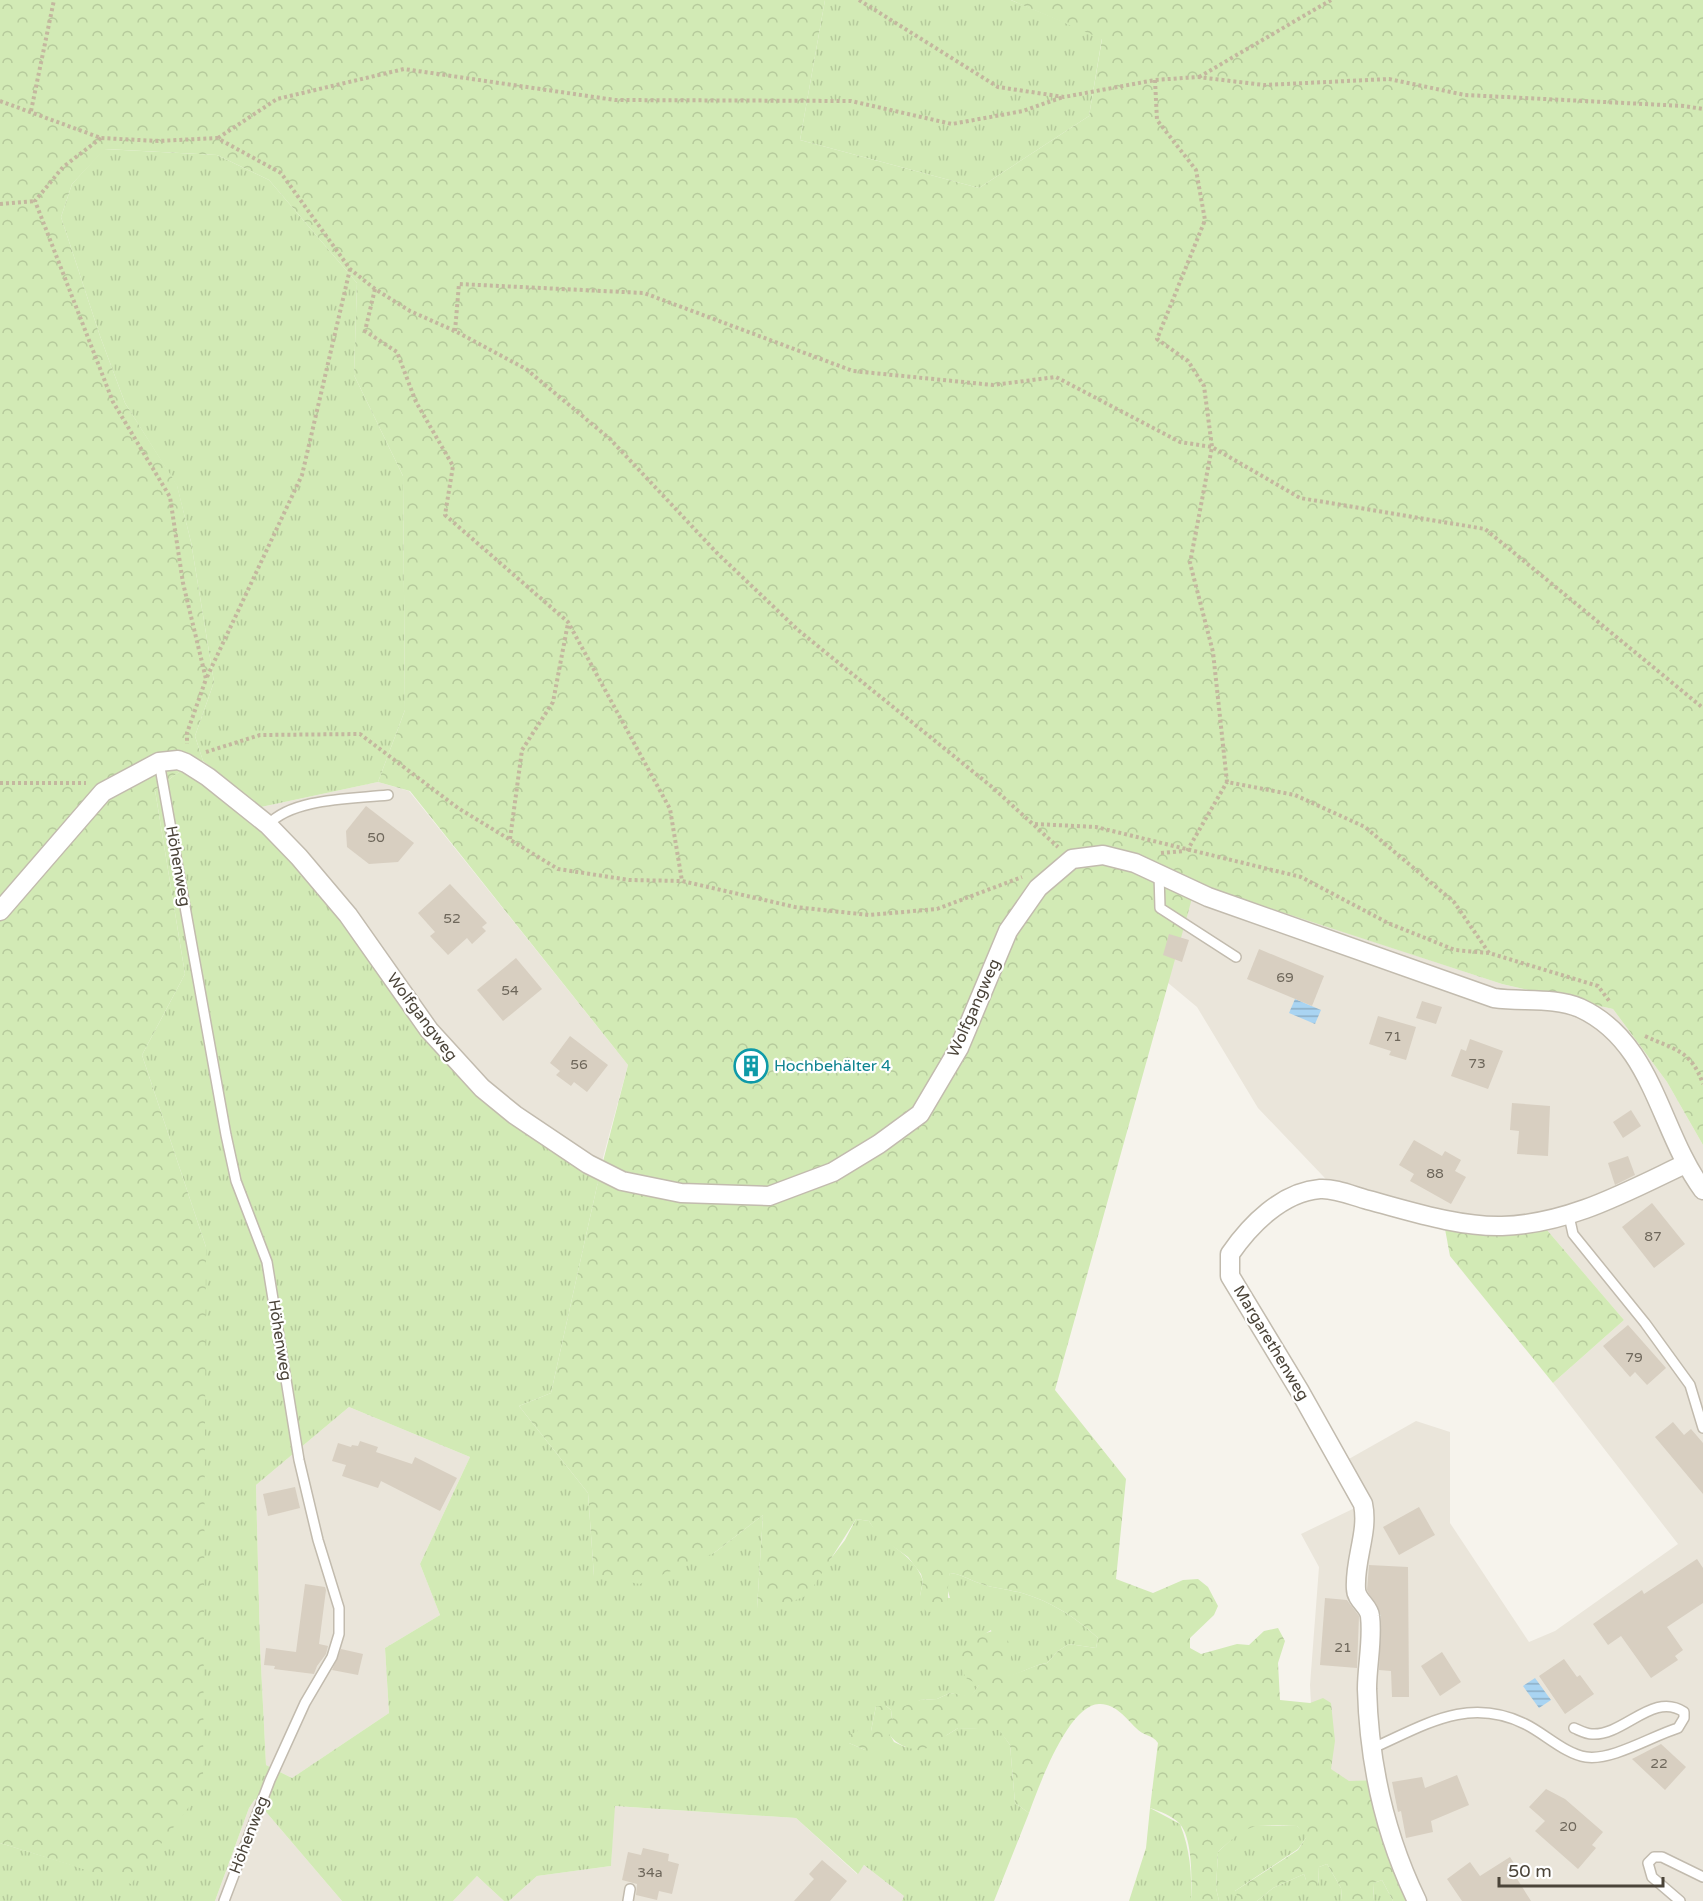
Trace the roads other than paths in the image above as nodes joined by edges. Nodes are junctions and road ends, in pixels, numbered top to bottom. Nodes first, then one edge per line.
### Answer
1 (159, 762) junction
2 (388, 795) dead end
3 (268, 825) junction
4 (1159, 874) junction
5 (0, 911) edge
6 (1236, 957) dead end
7 (1685, 1164) junction
8 (1703, 1190) edge
9 (1569, 1216) junction
10 (1703, 1428) edge
11 (1574, 1728) dead end
12 (1373, 1748) junction
13 (1703, 1877) edge
14 (630, 1889) dead end
15 (224, 1901) edge
16 (628, 1901) edge
17 (1417, 1901) edge
18 (1680, 1901) edge

1 - 3 street, Wolfgangweg
1 - 5 street
1 - 15 lane, Höhenweg
2 - 3 lane
3 - 4 street, Wolfgangweg
4 - 6 lane
4 - 7 street
7 - 8 street
7 - 9 street, Margarethenweg
9 - 10 lane
9 - 12 street, Margarethenweg
11 - 12 lane
12 - 17 street, Margarethenweg
13 - 18 lane
14 - 16 lane

